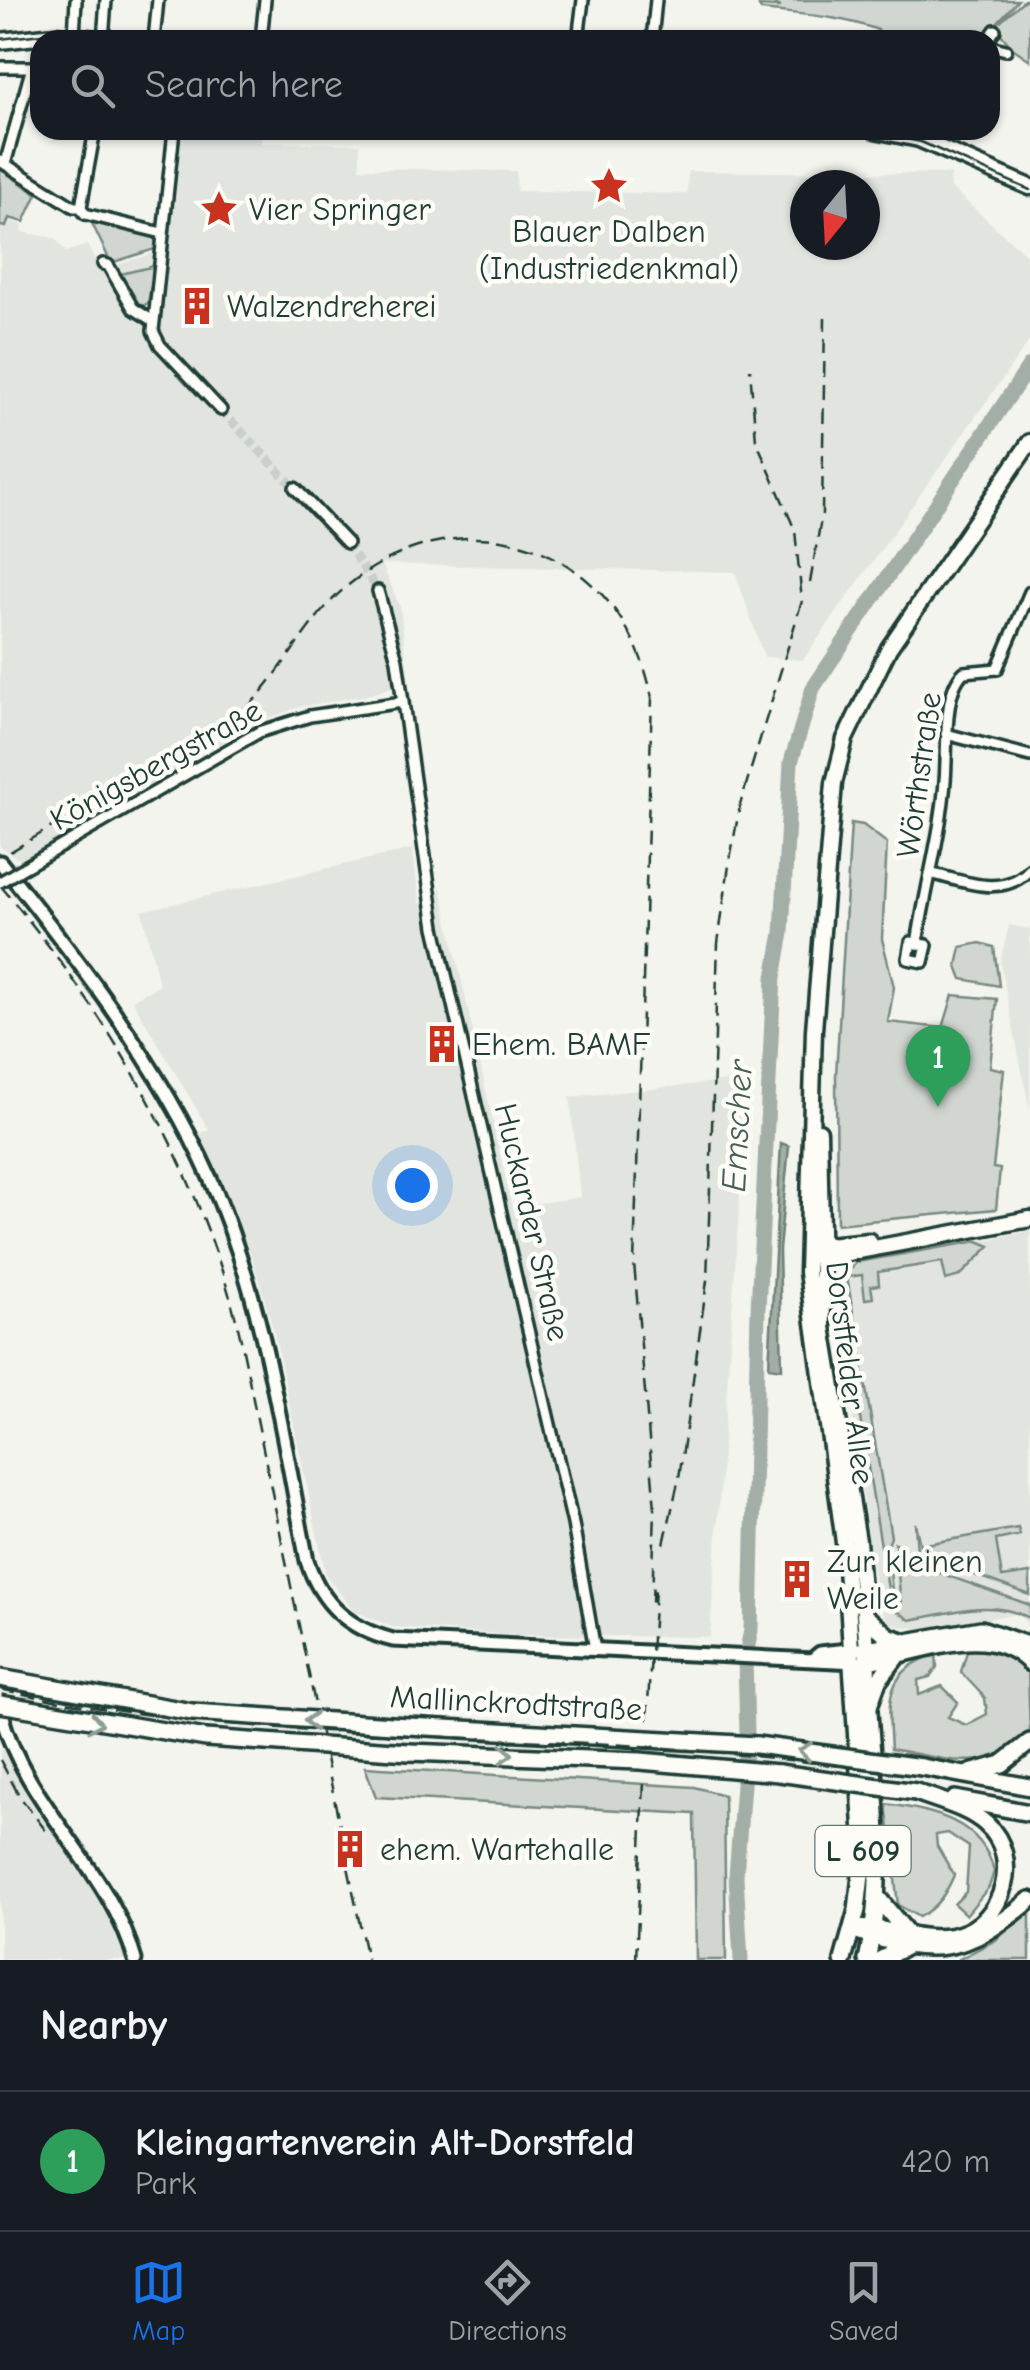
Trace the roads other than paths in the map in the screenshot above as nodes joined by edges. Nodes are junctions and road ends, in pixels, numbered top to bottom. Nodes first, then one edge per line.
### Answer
1 (76, 0) edge
2 (106, 0) edge
3 (158, 0) edge
4 (265, 0) edge
5 (583, 0) edge
6 (656, 0) edge
7 (74, 30) edge
8 (105, 30) edge
9 (155, 30) edge
10 (261, 30) edge
11 (579, 30) edge
12 (653, 30) edge
13 (30, 39) edge
14 (0, 41) edge
15 (1000, 48) edge
16 (1006, 50) dead end
17 (0, 67) edge
18 (30, 67) edge
19 (30, 74) edge
20 (93, 140) edge
21 (173, 140) edge
22 (939, 140) edge
23 (3, 163) edge
24 (1030, 184) edge
25 (82, 207) junction
26 (162, 233) junction
27 (103, 264) dead end
28 (152, 321) junction
29 (221, 410) tunnel mouth
30 (1027, 447) edge
31 (295, 488) tunnel mouth
32 (347, 543) tunnel mouth
33 (378, 591) tunnel mouth
34 (1030, 592) edge
35 (1018, 621) junction
36 (1030, 624) edge
37 (402, 702) junction
38 (946, 734) junction
39 (1030, 756) edge
40 (0, 862) edge
41 (1029, 872) edge
42 (930, 873) junction
43 (0, 882) edge
44 (917, 944) dead end
45 (1030, 1219) edge
46 (816, 1251) junction
47 (865, 1616) junction
48 (1030, 1646) edge
49 (902, 1649) junction
50 (595, 1650) junction
51 (859, 1656) junction
52 (1030, 1663) edge
53 (0, 1678) edge
54 (869, 1706) junction
55 (0, 1713) edge
56 (1030, 1742) edge
57 (966, 1774) junction
58 (1030, 1787) edge
59 (916, 1792) junction
60 (1030, 1813) edge
61 (878, 1898) junction
62 (1030, 1900) edge
63 (852, 1928) junction
64 (872, 1932) junction
65 (909, 1940) junction
66 (135, 1960) edge
67 (843, 1960) edge
68 (867, 1960) edge
69 (880, 1960) edge

1 - 7 street
2 - 8 street
3 - 9 street
4 - 10 street
5 - 11 street
6 - 12 street
13 - 14 main road
15 - 16 street
17 - 18 street
19 - 23 street
20 - 25 street
21 - 26 street
22 - 24 main road
23 - 25 street
25 - 26 street
26 - 28 street
27 - 28 street
28 - 29 street
30 - 46 main road, Dorstfelder Allee / L 609
31 - 32 street
33 - 37 street, Huckarder Straße
34 - 35 street, Wörthstraße
35 - 36 street
35 - 38 street, Wörthstraße
37 - 43 street, Königsbergstraße, bridge
37 - 50 street, Huckarder Straße
38 - 39 street
38 - 42 street, Wörthstraße
40 - 50 street
41 - 42 street
42 - 44 street, Wörthstraße
45 - 46 main road
46 - 47 main road, Dorstfelder Allee / L 609
46 - 51 main road, Dorstfelder Allee / L 609
47 - 49 main road
47 - 51 main road, Dorstfelder Allee / L 609
48 - 49 main road
49 - 51 main road
49 - 52 main road
49 - 54 main road
50 - 51 street
51 - 54 main road, L 609
51 - 63 main road, L 609
57 -> 53 main road, Mallinckrodtstraße, bridge
54 - 61 main road, L 609
55 -> 59 main road, Mallinckrodtstraße, bridge
55 - 66 street
56 - 57 main road
57 - 58 main road, Mallinckrodtstraße
59 - 60 main road, Mallinckrodtstraße
59 - 65 main road
61 - 64 main road, L 609
61 - 65 main road
62 - 65 main road
63 - 64 main road
63 - 67 main road, L 609
64 - 65 main road
64 - 68 main road, L 609
65 - 69 main road

